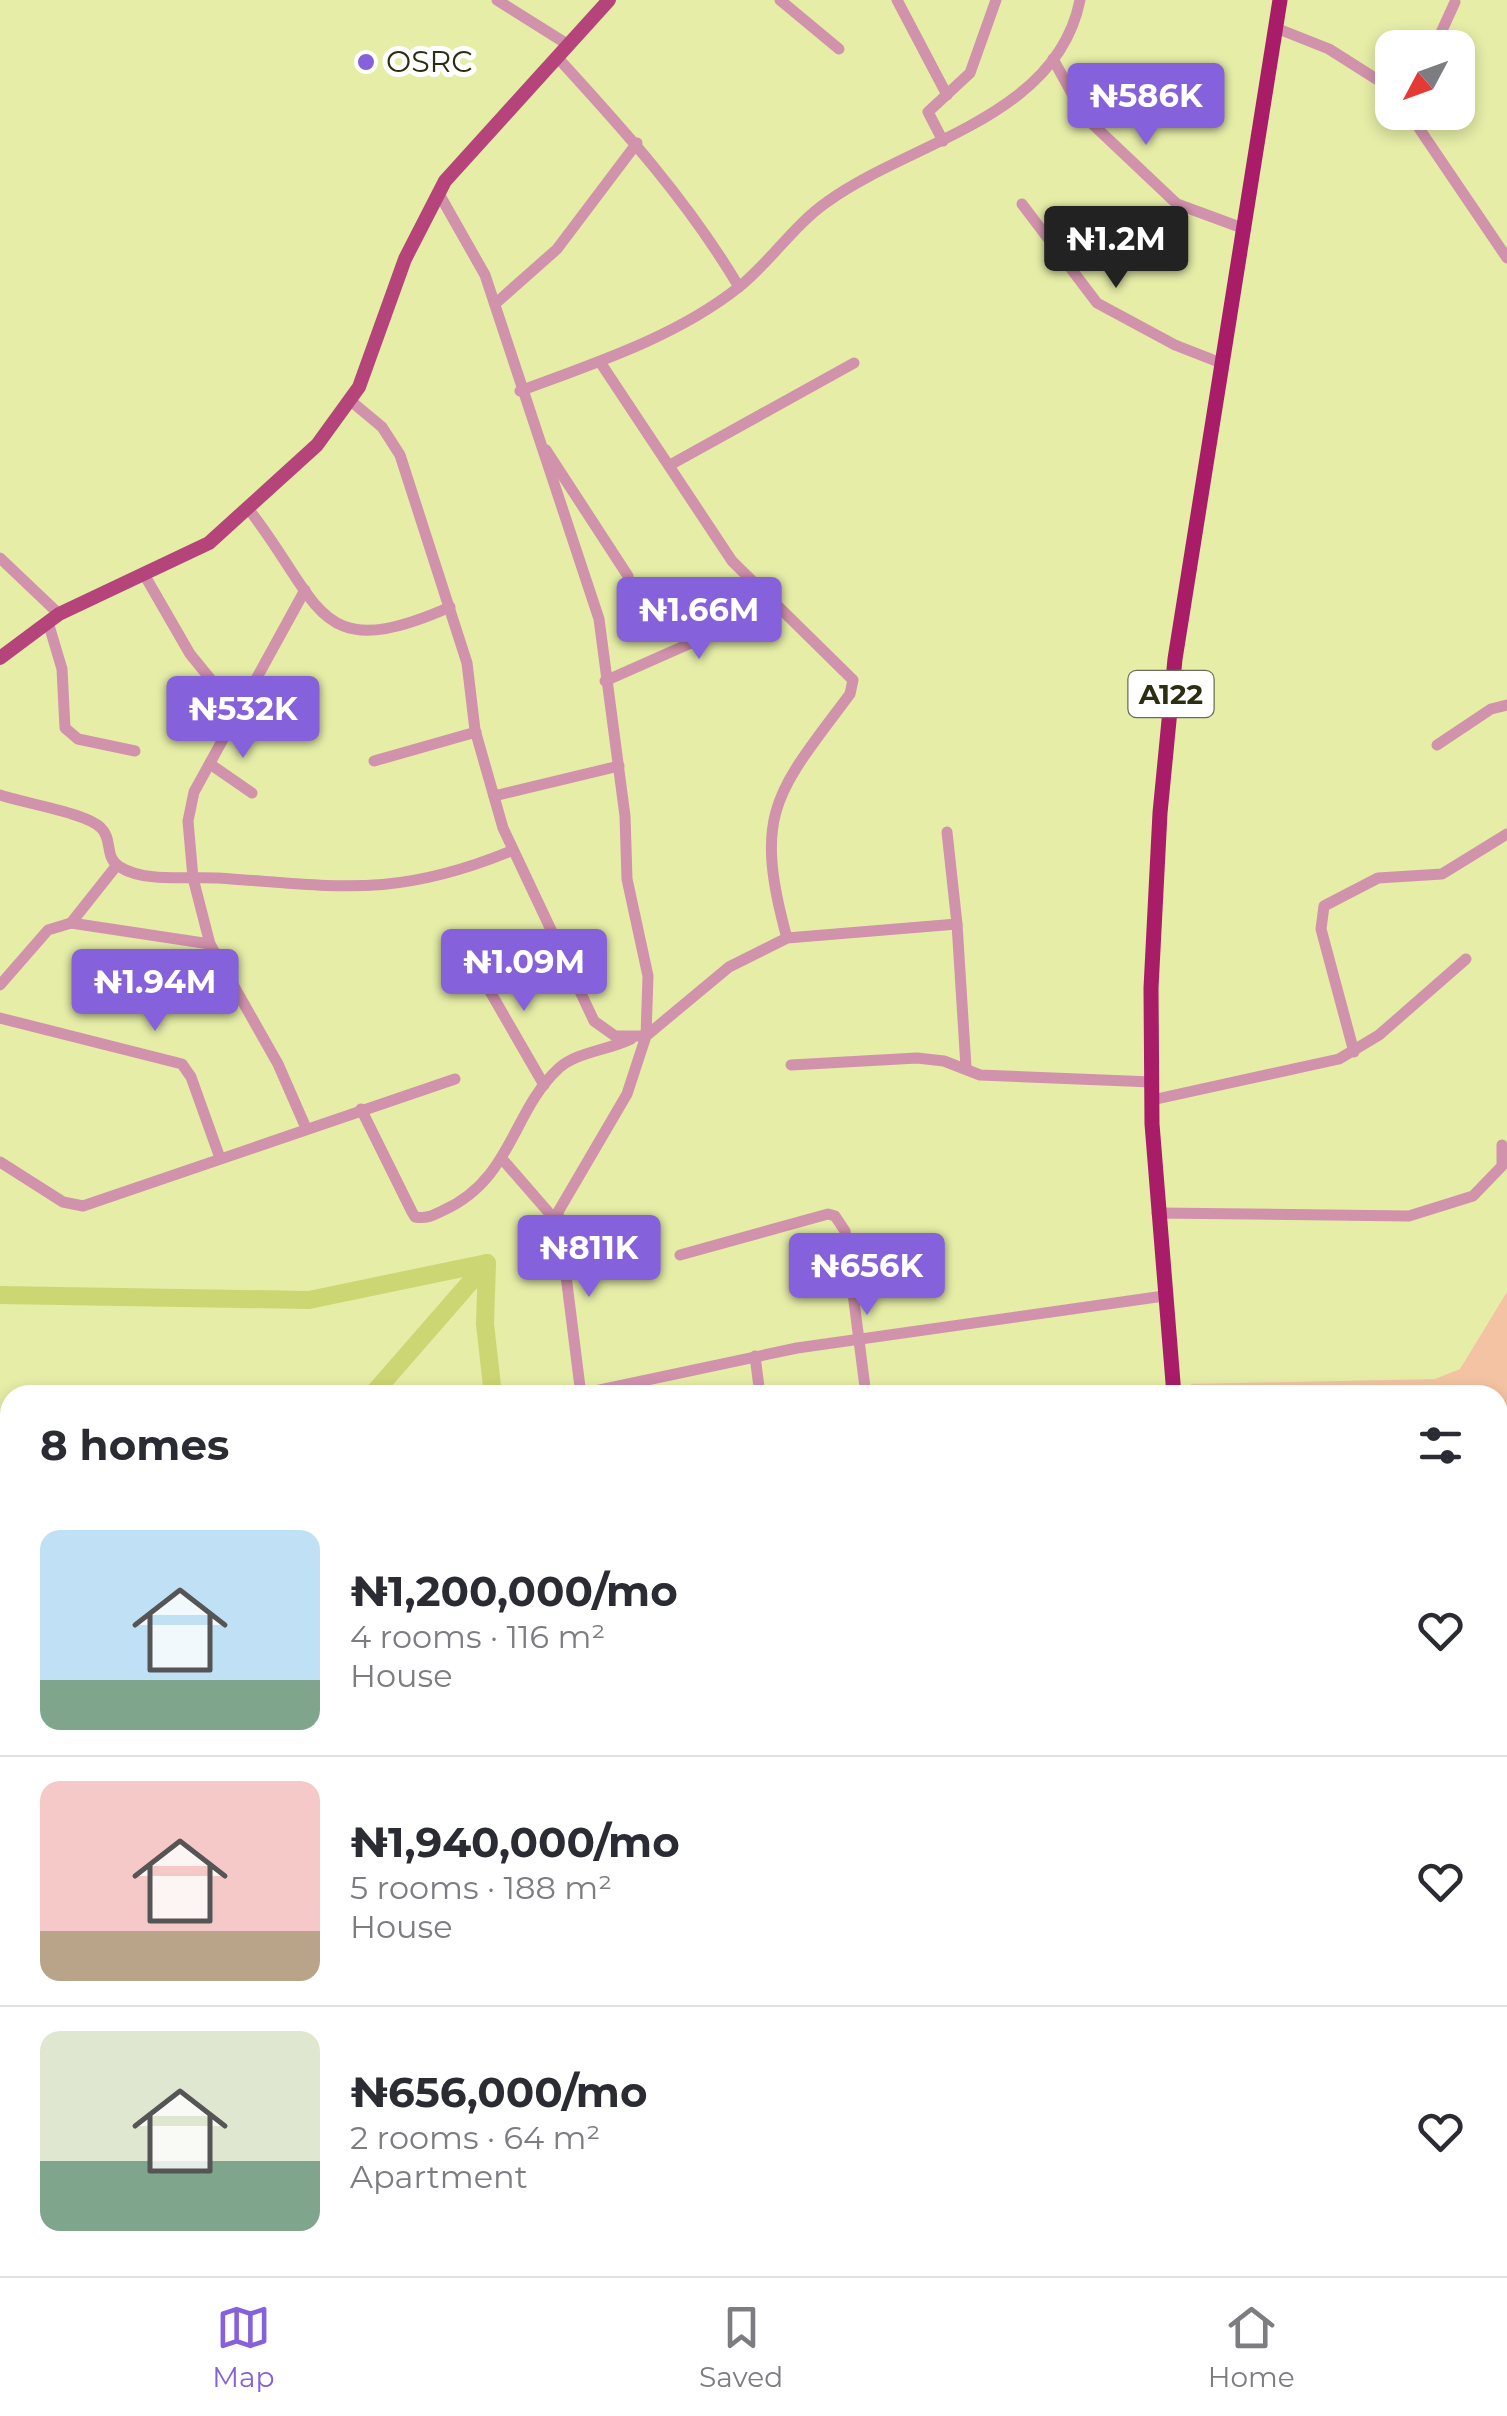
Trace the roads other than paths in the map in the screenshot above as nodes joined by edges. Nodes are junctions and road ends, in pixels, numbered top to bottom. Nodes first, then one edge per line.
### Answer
1 (497, 0) edge
2 (609, 0) edge
3 (780, 0) edge
4 (897, 0) edge
5 (996, 0) edge
6 (1080, 0) edge
7 (1280, 0) edge
8 (1454, 1) edge
9 (1276, 28) junction
10 (1442, 30) edge
11 (567, 44) junction
12 (839, 50) dead end
13 (557, 57) junction
14 (1054, 59) junction
15 (1375, 78) edge
16 (947, 95) junction
17 (1420, 130) edge
18 (944, 140) junction
19 (636, 143) junction
20 (438, 192) junction
21 (1022, 204) dead end
22 (1245, 228) junction
23 (1507, 258) edge
24 (739, 287) junction
25 (495, 304) junction
26 (600, 362) junction
27 (854, 363) dead end
28 (1222, 363) junction
29 (520, 391) junction
30 (352, 402) junction
31 (536, 436) junction
32 (670, 466) junction
33 (250, 511) junction
34 (0, 558) edge
35 (145, 576) junction
36 (628, 576) dead end
37 (753, 584) junction
38 (305, 590) junction
39 (450, 607) junction
40 (54, 618) junction
41 (0, 658) edge
42 (606, 681) junction
43 (1507, 705) edge
44 (239, 714) junction
45 (476, 732) junction
46 (1437, 745) dead end
47 (135, 750) dead end
48 (374, 761) dead end
49 (210, 764) junction
50 (619, 766) junction
51 (252, 793) dead end
52 (0, 795) edge
53 (494, 796) junction
54 (947, 832) dead end
55 (1507, 834) edge
56 (511, 852) junction
57 (117, 866) junction
58 (194, 878) junction
59 (72, 923) junction
60 (957, 924) junction
61 (787, 938) junction
62 (210, 944) junction
63 (1466, 958) dead end
64 (473, 962) dead end
65 (0, 985) edge
66 (0, 1018) edge
67 (640, 1036) junction
68 (1354, 1052) junction
69 (791, 1065) dead end
70 (966, 1068) junction
71 (455, 1079) dead end
72 (1152, 1082) junction
73 (544, 1085) junction
74 (1152, 1100) junction
75 (361, 1109) junction
76 (306, 1128) junction
77 (1502, 1145) dead end
78 (220, 1158) junction
79 (503, 1160) junction
80 (0, 1162) edge
81 (1157, 1213) junction
82 (557, 1222) junction
83 (680, 1255) dead end
84 (1164, 1296) junction
85 (856, 1340) junction
86 (755, 1356) junction
87 (580, 1385) edge
88 (626, 1385) edge
89 (759, 1385) edge
90 (864, 1385) edge
91 (1173, 1385) edge

1 - 11 street
2 - 11 main road
3 - 12 street
4 - 16 street
5 - 16 street
6 - 14 street
7 - 9 highway, A122
8 - 10 street
9 - 15 street
9 - 22 highway, A122
11 - 13 main road
13 - 19 street
13 - 20 main road
14 - 18 street
14 - 22 street
16 - 18 street
17 - 23 street
18 - 24 street
19 - 24 street
19 - 25 street
20 - 25 street
20 - 30 main road
21 - 28 street
22 - 28 highway, A122
24 - 26 street
25 - 29 street
26 - 29 street
26 - 32 street
27 - 32 street
28 - 72 highway, A122
29 - 31 street
30 - 33 main road
30 - 39 street
31 - 36 street
31 - 42 street
32 - 37 street
33 - 35 main road
33 - 38 street
34 - 40 street
35 - 40 main road
35 - 44 street
37 - 42 street
37 - 61 street
38 - 39 street
38 - 44 street
39 - 45 street
40 - 41 main road
40 - 47 street
42 - 50 street
43 - 46 street
44 - 49 street
45 - 48 street
45 - 53 street
49 - 51 street
49 - 58 street
50 - 53 street
50 - 67 street
52 - 57 street
53 - 56 street
54 - 60 street
55 - 68 street
56 - 58 street
56 - 67 street
57 - 58 street
57 - 59 street
58 - 62 street
59 - 62 street
59 - 65 street
60 - 61 street
60 - 70 street
61 - 67 street
62 - 76 street
63 - 68 street
64 - 73 street
66 - 78 street
67 - 73 street
67 - 82 street
68 - 74 street
69 - 70 street
70 - 72 street
71 - 75 street
72 - 74 highway, A122
73 - 79 street
74 - 81 highway, A122
75 - 76 street
75 - 79 street
76 - 78 street
77 - 81 street
78 - 80 street
79 - 82 street
81 - 84 highway, A122
82 - 87 street
83 - 85 street
84 - 85 street
84 - 91 highway, A122
85 - 86 street
85 - 90 street
86 - 88 street
86 - 89 street

